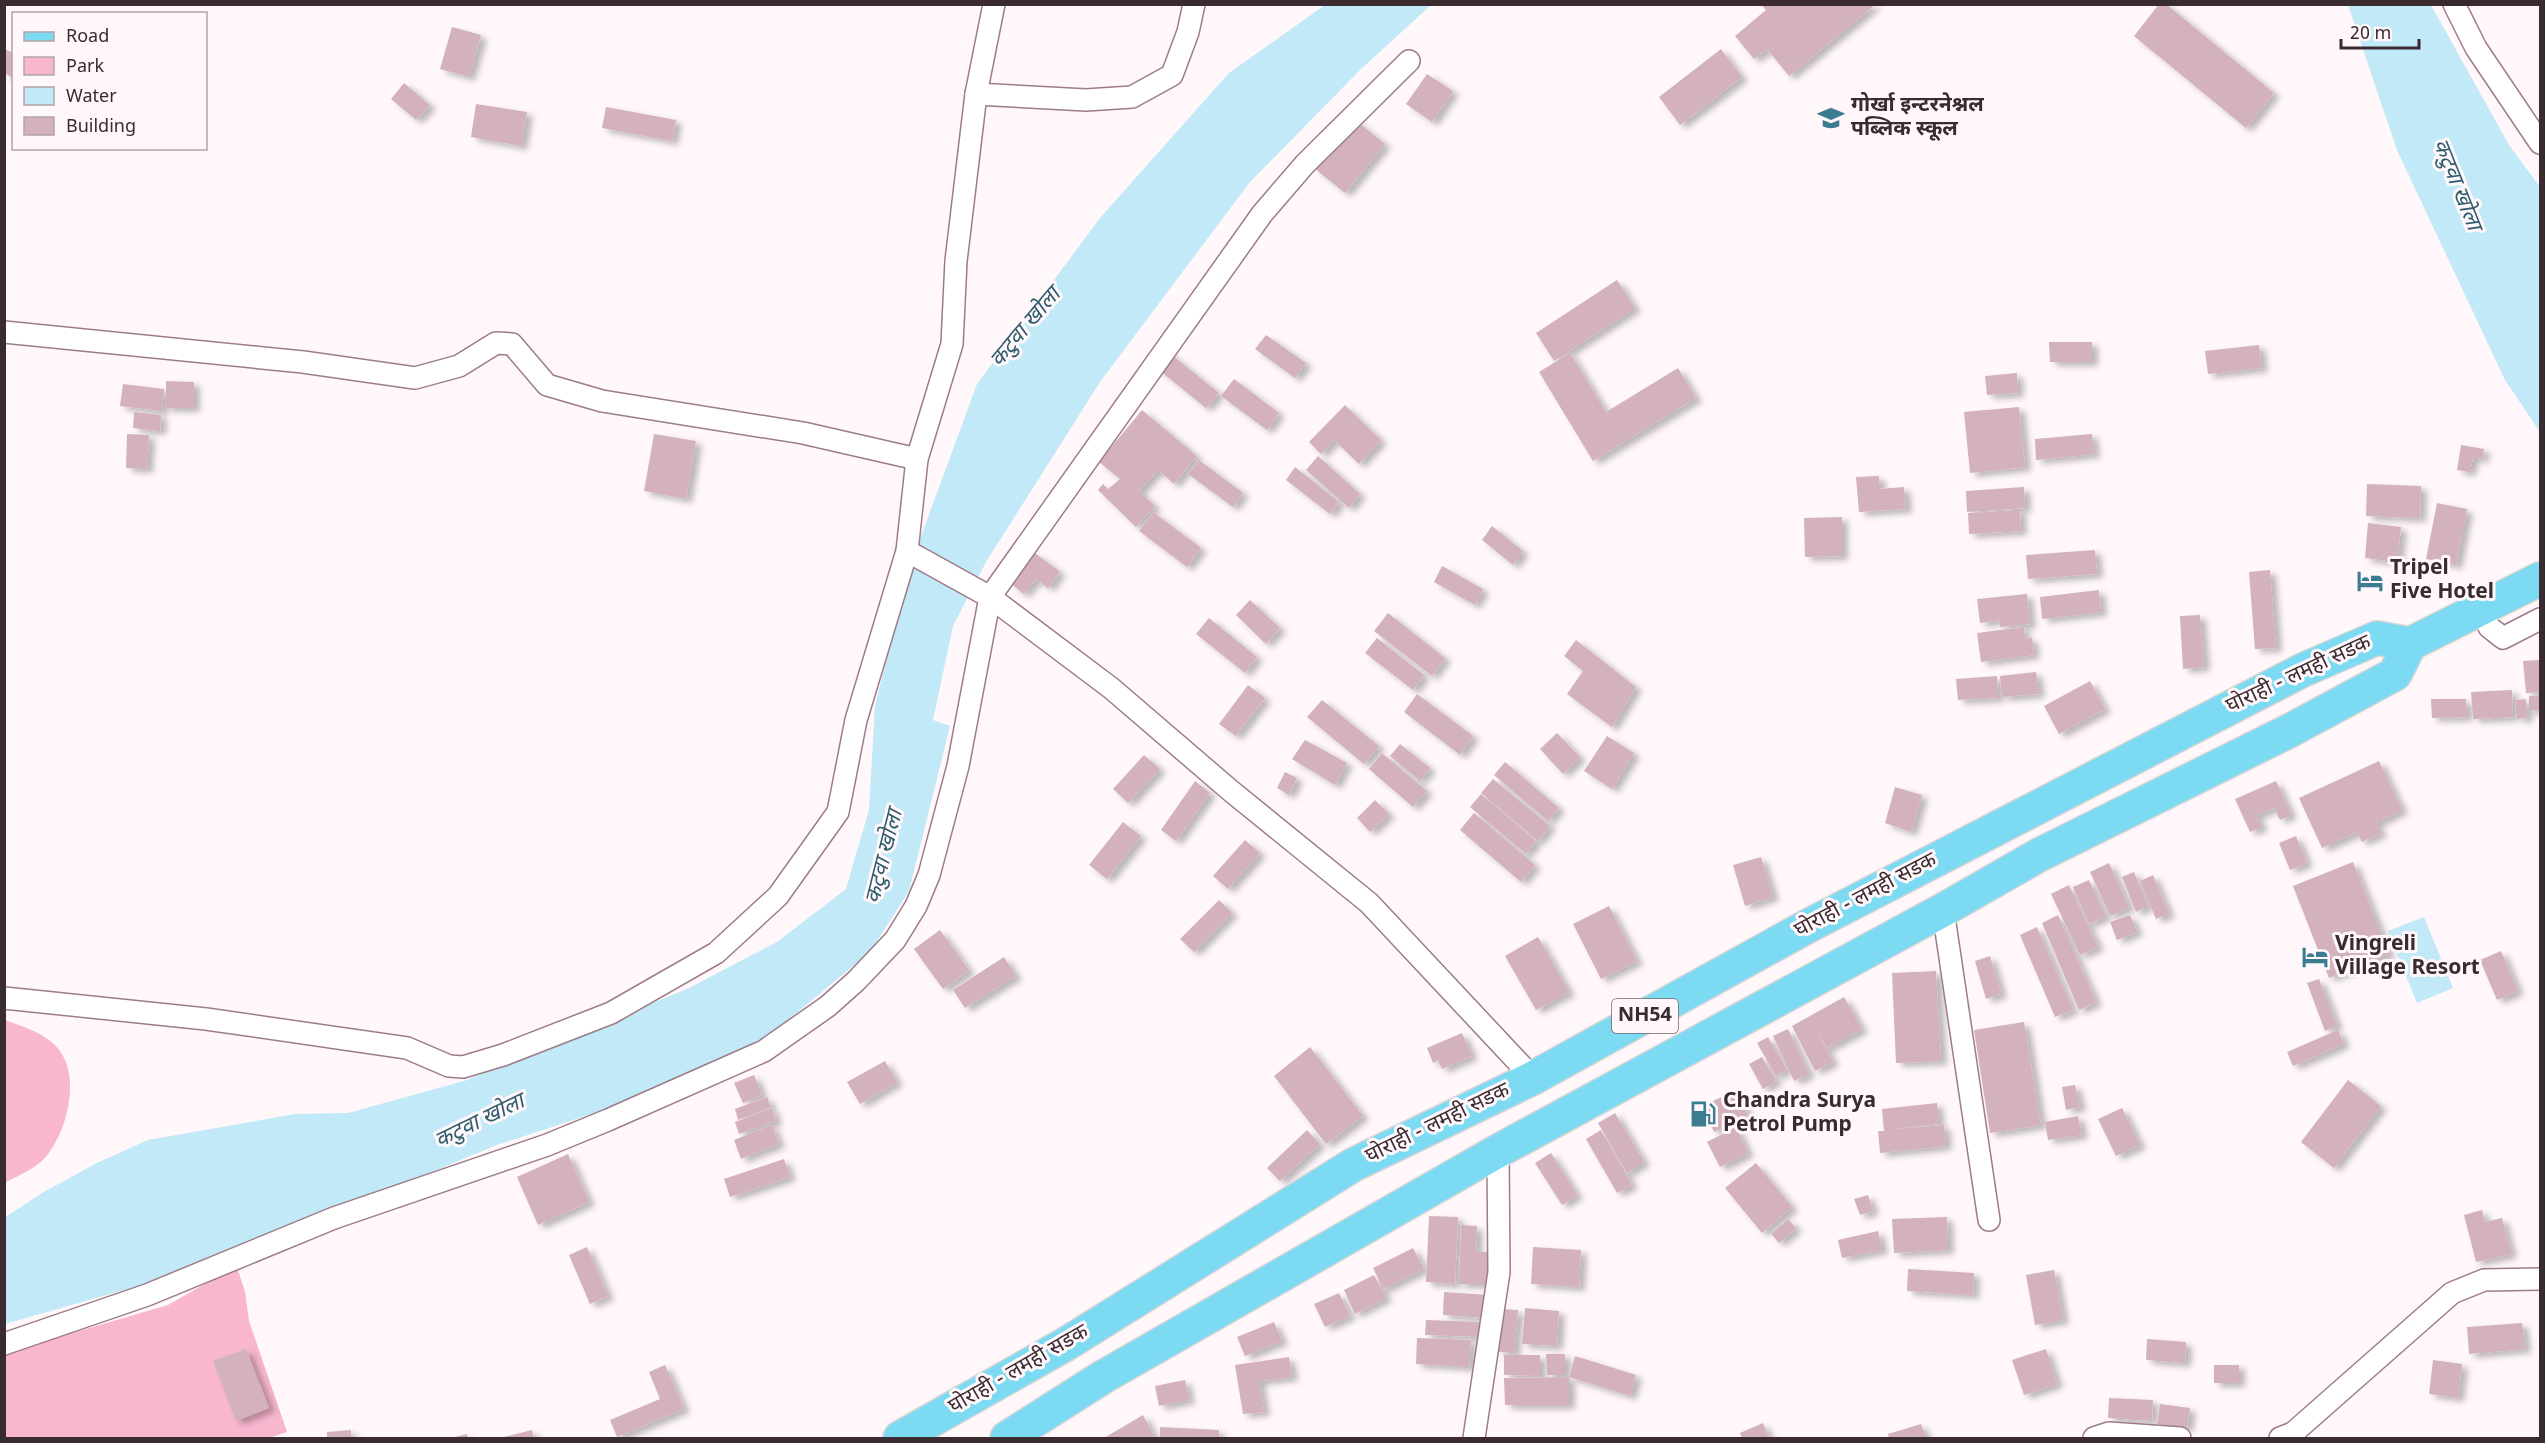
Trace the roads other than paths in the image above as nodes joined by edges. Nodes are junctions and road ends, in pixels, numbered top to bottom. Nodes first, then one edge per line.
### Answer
1 (994, 4) edge
2 (1194, 4) edge
3 (2454, 4) edge
4 (1409, 61) dead end
5 (976, 94) junction
6 (2541, 143) edge
7 (4, 332) edge
8 (917, 459) junction
9 (907, 551) junction
10 (2541, 579) edge
11 (990, 597) junction
12 (2481, 609) junction
13 (2541, 619) edge
14 (2410, 644) junction
15 (1943, 910) junction
16 (4, 998) edge
17 (1533, 1078) junction
18 (1498, 1151) junction
19 (1989, 1220) dead end
20 (2541, 1279) edge
21 (4, 1344) edge
22 (900, 1438) edge
23 (1006, 1438) edge
24 (1474, 1438) edge
25 (2094, 1438) edge
26 (2180, 1438) edge
27 (2280, 1438) edge

1 - 5 street
2 - 5 street
3 - 6 street
4 - 11 street
5 - 8 street
7 - 8 street
8 - 9 street
9 - 11 street
9 - 16 street
10 - 12 main road
11 - 17 street
11 - 21 street
12 - 13 street
12 - 14 main road
14 - 15 main road, घोराही - लमही सडक / NH54
14 - 17 main road, घोराही - लमही सडक / NH54
15 - 18 main road, घोराही - लमही सडक / NH54
15 - 19 street
17 - 22 main road, घोराही - लमही सडक / NH54
18 - 23 main road, घोराही - लमही सडक / NH54
18 - 24 street
20 - 27 street
25 - 26 street

